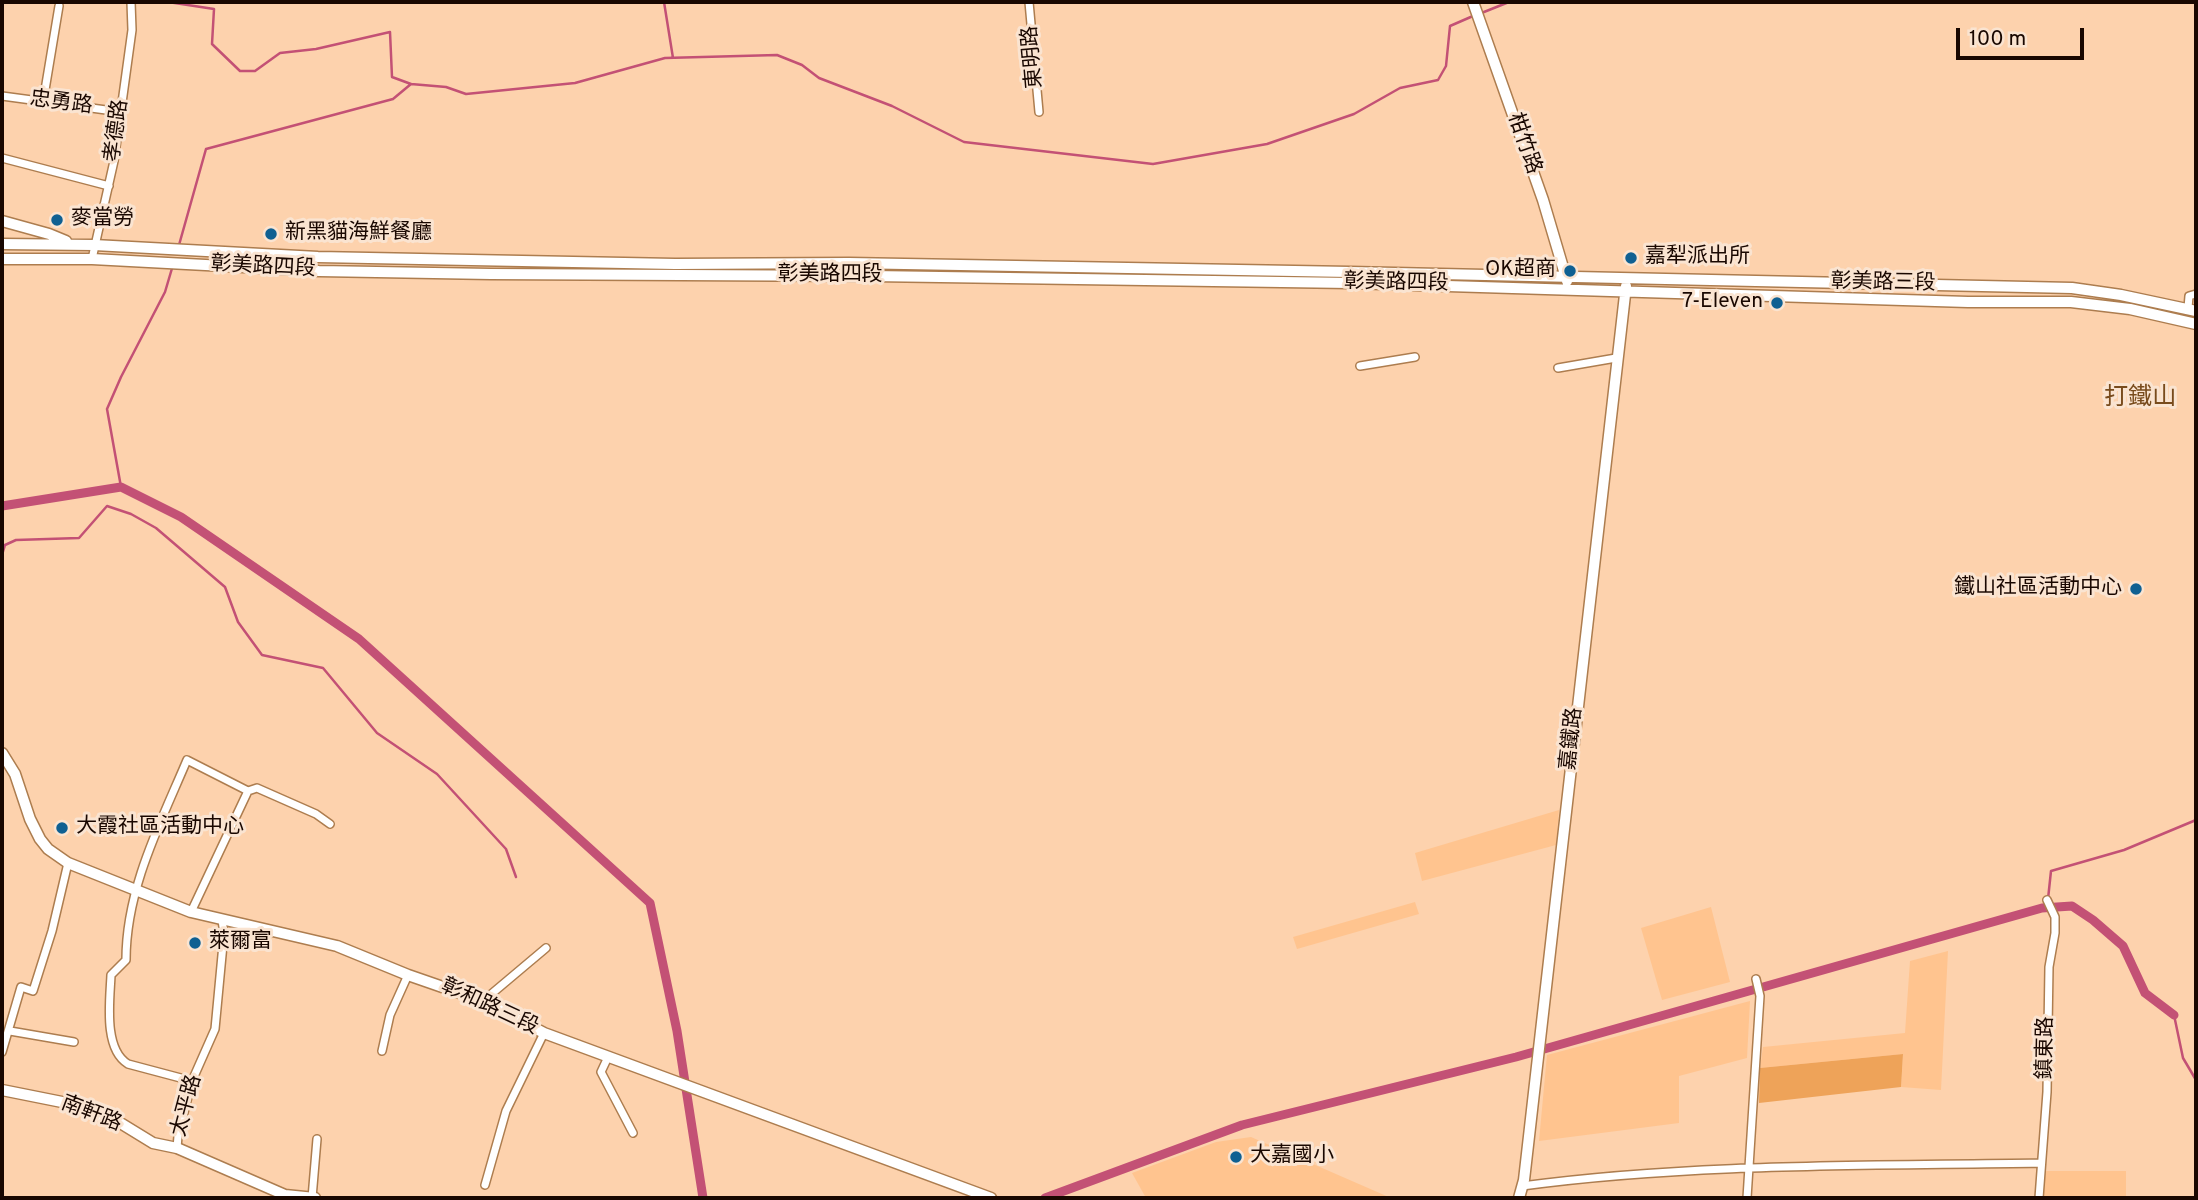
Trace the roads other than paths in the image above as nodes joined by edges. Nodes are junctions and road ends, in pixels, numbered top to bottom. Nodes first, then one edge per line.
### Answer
1 (131, 2) edge
2 (1029, 2) edge
3 (1473, 2) edge
4 (59, 6) dead end
5 (2, 96) edge
6 (43, 102) junction
7 (121, 112) junction
8 (1039, 112) dead end
9 (2, 158) edge
10 (109, 186) junction
11 (2, 221) edge
12 (2, 244) edge
13 (73, 244) junction
14 (94, 245) junction
15 (318, 257) junction
16 (2, 259) edge
17 (92, 259) junction
18 (489, 259) junction
19 (318, 271) junction
20 (491, 274) junction
21 (1567, 276) junction
22 (1627, 278) junction
23 (1568, 288) junction
24 (1625, 290) junction
25 (2196, 293) edge
26 (2192, 309) edge
27 (2196, 324) edge
28 (1415, 357) dead end
29 (1616, 358) junction
30 (1360, 366) dead end
31 (1558, 368) dead end
32 (2, 753) edge
33 (248, 791) junction
34 (330, 824) dead end
35 (68, 863) junction
36 (137, 891) junction
37 (2047, 900) dead end
38 (191, 912) junction
39 (222, 920) junction
40 (546, 948) dead end
41 (408, 975) junction
42 (1756, 982) dead end
43 (483, 1001) junction
44 (10, 1031) junction
45 (544, 1033) junction
46 (74, 1042) dead end
47 (382, 1051) dead end
48 (2, 1052) edge
49 (608, 1057) junction
50 (192, 1081) junction
51 (2, 1090) edge
52 (633, 1133) dead end
53 (317, 1139) dead end
54 (177, 1148) junction
55 (2040, 1163) junction
56 (1749, 1169) junction
57 (485, 1185) dead end
58 (1522, 1186) junction
59 (313, 1198) edge
60 (991, 1198) edge
61 (1519, 1198) edge
62 (1747, 1198) edge
63 (2039, 1198) edge

1 - 7 street, 孝德路
2 - 8 street, 東明路
3 - 21 main road, 柑竹路
4 - 6 street
5 - 6 street, 忠勇路
6 - 7 street, 忠勇路
7 - 10 street, 孝德路
9 - 10 street
10 - 14 street, 孝德路
11 - 13 main road
12 - 13 main road, 彰美路四段
13 - 14 main road, 彰美路四段
14 - 15 main road, 彰美路四段
14 - 17 street, 孝德路
15 - 18 main road, 彰美路四段
15 - 19 main road
16 - 17 main road, 彰美路四段
17 - 19 main road, 彰美路四段
18 - 20 main road
18 - 21 main road, 彰美路四段
19 - 20 main road, 彰美路四段
20 - 23 main road, 彰美路四段
21 - 22 main road, 彰美路三段
21 - 23 main road, 柑竹路
22 - 24 main road, 嘉鐵路
22 - 26 main road, 彰美路三段
23 - 24 main road, 彰美路三段
24 - 27 main road, 彰美路三段
24 - 29 main road, 嘉鐵路
25 - 26 street
28 - 30 street
29 - 31 street
29 - 58 main road, 嘉鐵路
32 - 35 main road, 彰和路三段
33 - 34 street
33 - 36 street
33 - 38 street
35 - 36 main road, 彰和路三段
35 - 44 street
36 - 38 main road, 彰和路三段
36 - 50 street
37 - 55 street, 鎮東路
38 - 39 main road, 彰和路三段
39 - 41 main road, 彰和路三段
39 - 50 street, 太平路
40 - 43 street
41 - 43 main road, 彰和路三段
41 - 47 street
42 - 56 street
43 - 45 main road, 彰和路三段
44 - 46 street
44 - 48 street
45 - 49 main road, 彰和路三段
45 - 57 street
49 - 52 street
49 - 60 main road, 彰和路三段
50 - 54 street, 太平路
51 - 54 main road, 南軒路
53 - 59 street
54 - 59 main road, 太平路
55 - 56 street
55 - 63 street, 鎮東路
56 - 58 street
56 - 62 street
58 - 61 main road, 嘉鐵路

